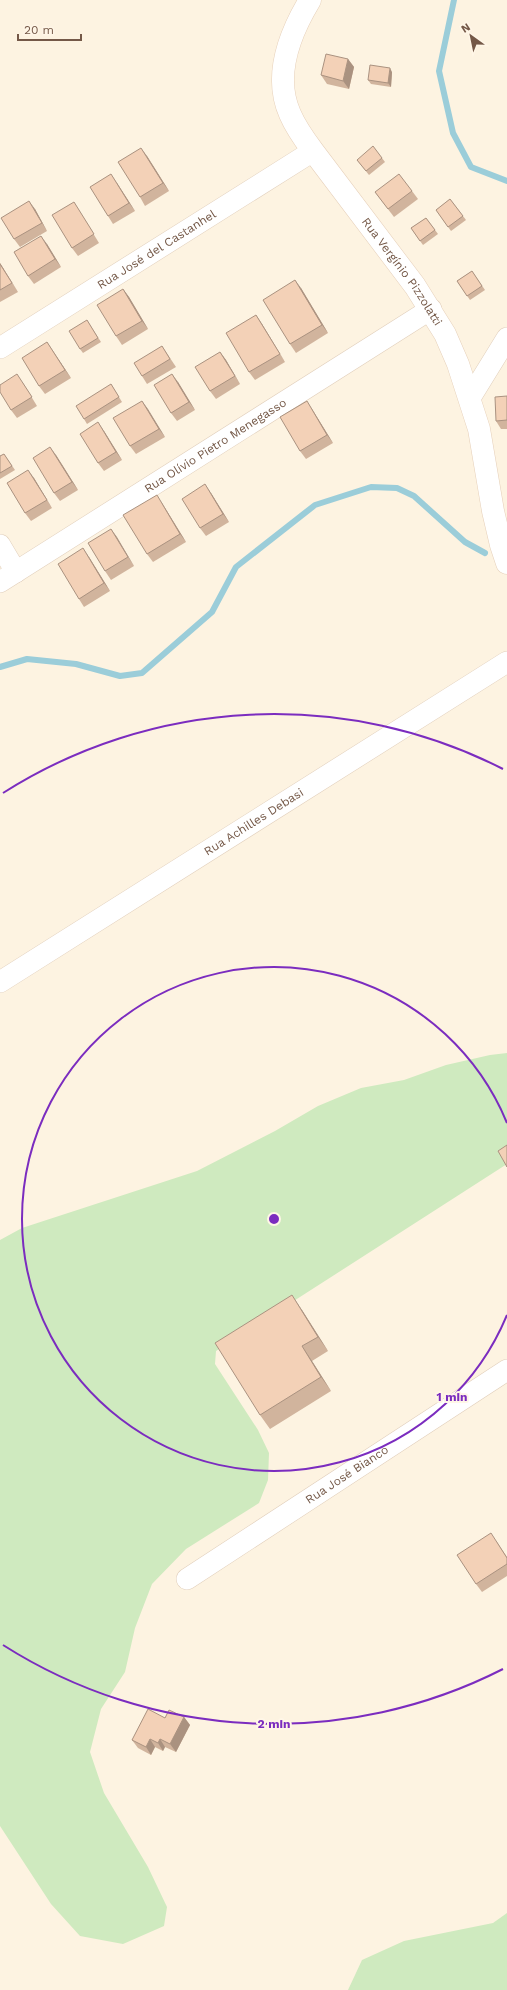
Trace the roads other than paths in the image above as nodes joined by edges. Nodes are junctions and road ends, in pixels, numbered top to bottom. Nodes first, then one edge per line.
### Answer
1 (310, 0) edge
2 (313, 151) junction
3 (431, 309) junction
4 (507, 338) edge
5 (0, 348) edge
6 (470, 398) junction
7 (0, 545) edge
8 (507, 563) edge
9 (8, 577) edge
10 (507, 662) edge
11 (0, 982) edge
12 (507, 1370) edge
13 (187, 1579) dead end

1 - 2 street, Rua Vergínio Pizzolatti
2 - 3 street, Rua Vergínio Pizzolatti
2 - 5 street, Rua José del Castanhel
3 - 6 street, Rua Vergínio Pizzolatti
3 - 9 street, Rua Olívio Pietro Menegasso
4 - 6 street
6 - 8 street, Rua Vergínio Pizzolatti
7 - 9 street
10 - 11 street, Rua Achilles Debasi
12 - 13 street, Rua José Bianco

